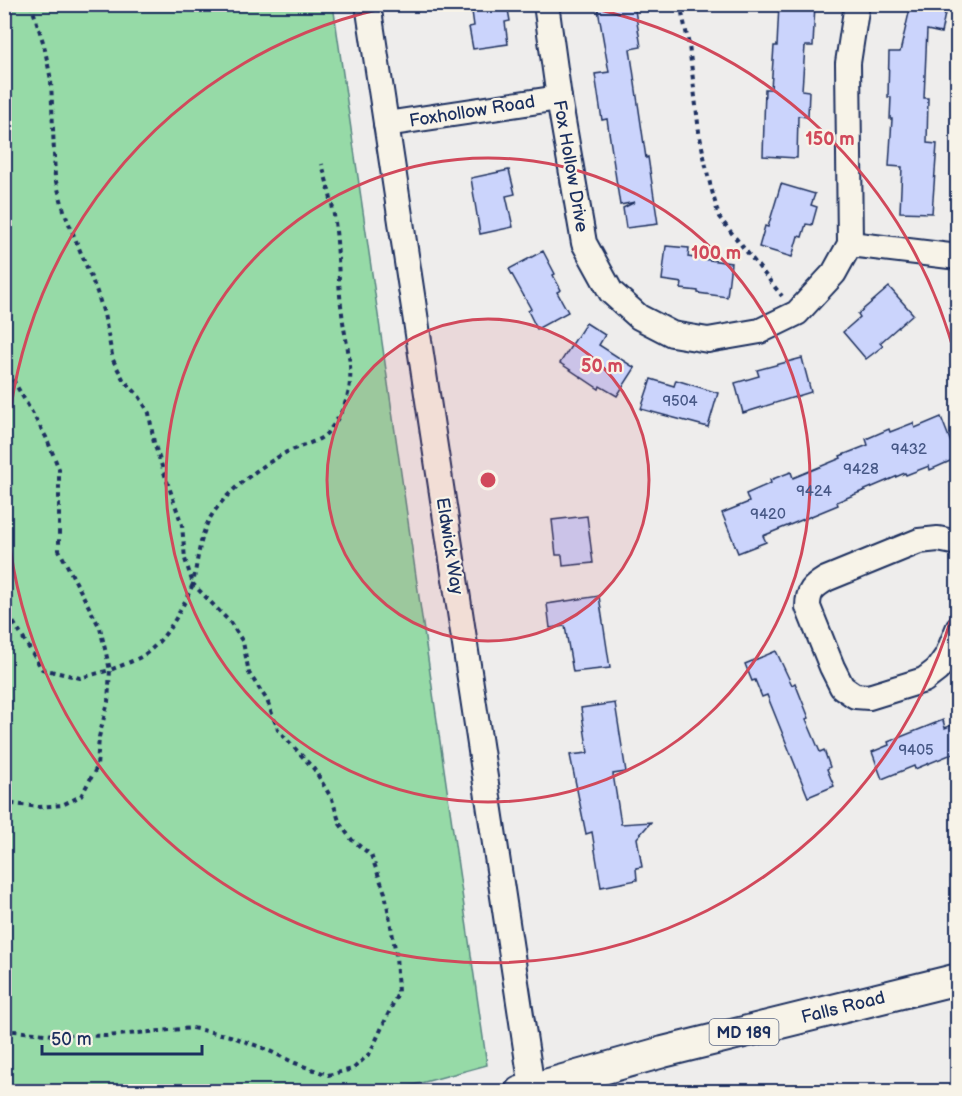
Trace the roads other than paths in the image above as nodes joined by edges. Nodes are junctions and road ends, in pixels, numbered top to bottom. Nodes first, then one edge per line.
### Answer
1 (368, 4) edge
2 (546, 4) edge
3 (857, 4) edge
4 (559, 98) junction
5 (386, 124) junction
6 (850, 244) junction
7 (957, 257) edge
8 (957, 543) edge
9 (957, 629) edge
10 (957, 979) edge
11 (526, 1090) edge

1 - 5 street, Eldwick Way
2 - 4 street, Fox Hollow Drive
3 - 6 street, Fox Hollow Drive
4 - 5 street, Foxhollow Road
4 - 6 street, Fox Hollow Drive
5 - 11 street, Eldwick Way
6 - 7 street
8 - 9 street
10 - 11 main road, Falls Road / MD 189

